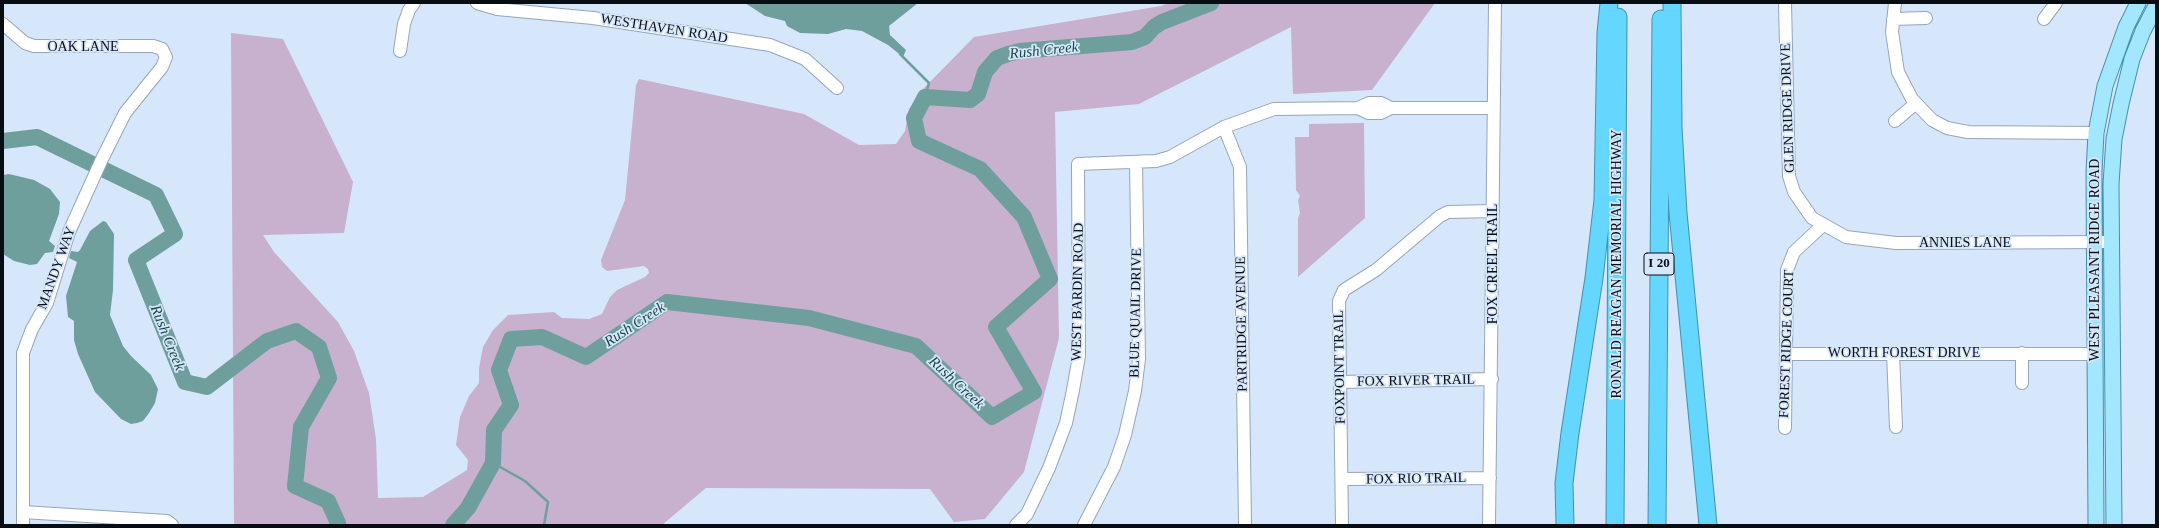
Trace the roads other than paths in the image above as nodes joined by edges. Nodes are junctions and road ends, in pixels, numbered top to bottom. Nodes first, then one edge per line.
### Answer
1 (414, 3) edge
2 (477, 3) edge
3 (1495, 3) edge
4 (1609, 3) edge
5 (1618, 3) edge
6 (1662, 3) edge
7 (1672, 3) edge
8 (1784, 3) edge
9 (1895, 3) edge
10 (2056, 3) edge
11 (2138, 3) edge
12 (2156, 6) edge
13 (1926, 18) dead end
14 (1893, 19) junction
15 (2044, 19) dead end
16 (3, 24) edge
17 (400, 51) dead end
18 (166, 57) joint
19 (837, 88) dead end
20 (1916, 104) junction
21 (1494, 108) junction
22 (1895, 121) dead end
23 (1224, 127) junction
24 (2096, 133) junction
25 (1136, 163) junction
26 (1493, 211) junction
27 (1823, 224) junction
28 (2094, 242) junction
29 (2112, 242) junction
30 (1893, 353) junction
31 (2022, 353) junction
32 (1786, 354) junction
33 (2095, 354) junction
34 (1492, 379) junction
35 (1340, 382) junction
36 (2022, 383) dead end
37 (1896, 427) dead end
38 (1785, 428) dead end
39 (1490, 478) junction
40 (1342, 479) junction
41 (23, 512) junction
42 (23, 525) edge
43 (172, 525) edge
44 (1016, 525) edge
45 (1084, 525) edge
46 (1245, 525) edge
47 (1342, 525) edge
48 (1489, 525) edge
49 (1564, 525) edge
50 (1615, 525) edge
51 (1657, 525) edge
52 (1708, 525) edge
53 (2096, 525) edge
54 (2114, 525) edge

1 - 17 street
2 - 19 street, WESTHAVEN ROAD
3 - 21 street, FOX CREEL TRAIL
4 - 49 highway
5 - 50 highway, RONALD REAGAN MEMORIAL HIGHWAY
6 - 51 highway, I 20
7 - 52 highway
8 - 27 street, GLEN RIDGE DRIVE
9 - 14 street
10 - 15 street
11 - 24 main road, WEST PLEASANT RIDGE ROAD
12 - 29 main road, WEST PLEASANT RIDGE ROAD
13 - 14 street
14 - 20 street
16 - 18 street, OAK LANE
18 - 41 street, MANDY WAY
20 - 22 street
20 - 24 street
21 - 23 street
21 - 26 street, FOX CREEL TRAIL
23 - 25 street
23 - 46 street, PARTRIDGE AVENUE
24 - 28 main road, WEST PLEASANT RIDGE ROAD
25 - 44 street, WEST BARDIN ROAD
25 - 45 street, BLUE QUAIL DRIVE
26 - 34 street, FOX CREEL TRAIL
26 - 35 street, FOXPOINT TRAIL
27 - 28 street, ANNIES LANE
27 - 32 street, FOREST RIDGE COURT
28 - 29 street, ANNIES LANE
28 - 33 main road, WEST PLEASANT RIDGE ROAD
29 - 54 main road, WEST PLEASANT RIDGE ROAD
30 - 31 street, WORTH FOREST DRIVE
30 - 32 street, WORTH FOREST DRIVE
30 - 37 street
31 - 33 street, WORTH FOREST DRIVE
31 - 36 street
32 - 38 street, FOREST RIDGE COURT
33 - 53 main road, WEST PLEASANT RIDGE ROAD
34 - 35 street, FOX RIVER TRAIL
34 - 39 street, FOX CREEL TRAIL
35 - 40 street, FOXPOINT TRAIL
39 - 40 street, FOX RIO TRAIL
39 - 48 street, FOX CREEL TRAIL
40 - 47 street, FOXPOINT TRAIL
41 - 42 street, MANDY WAY
41 - 43 street

